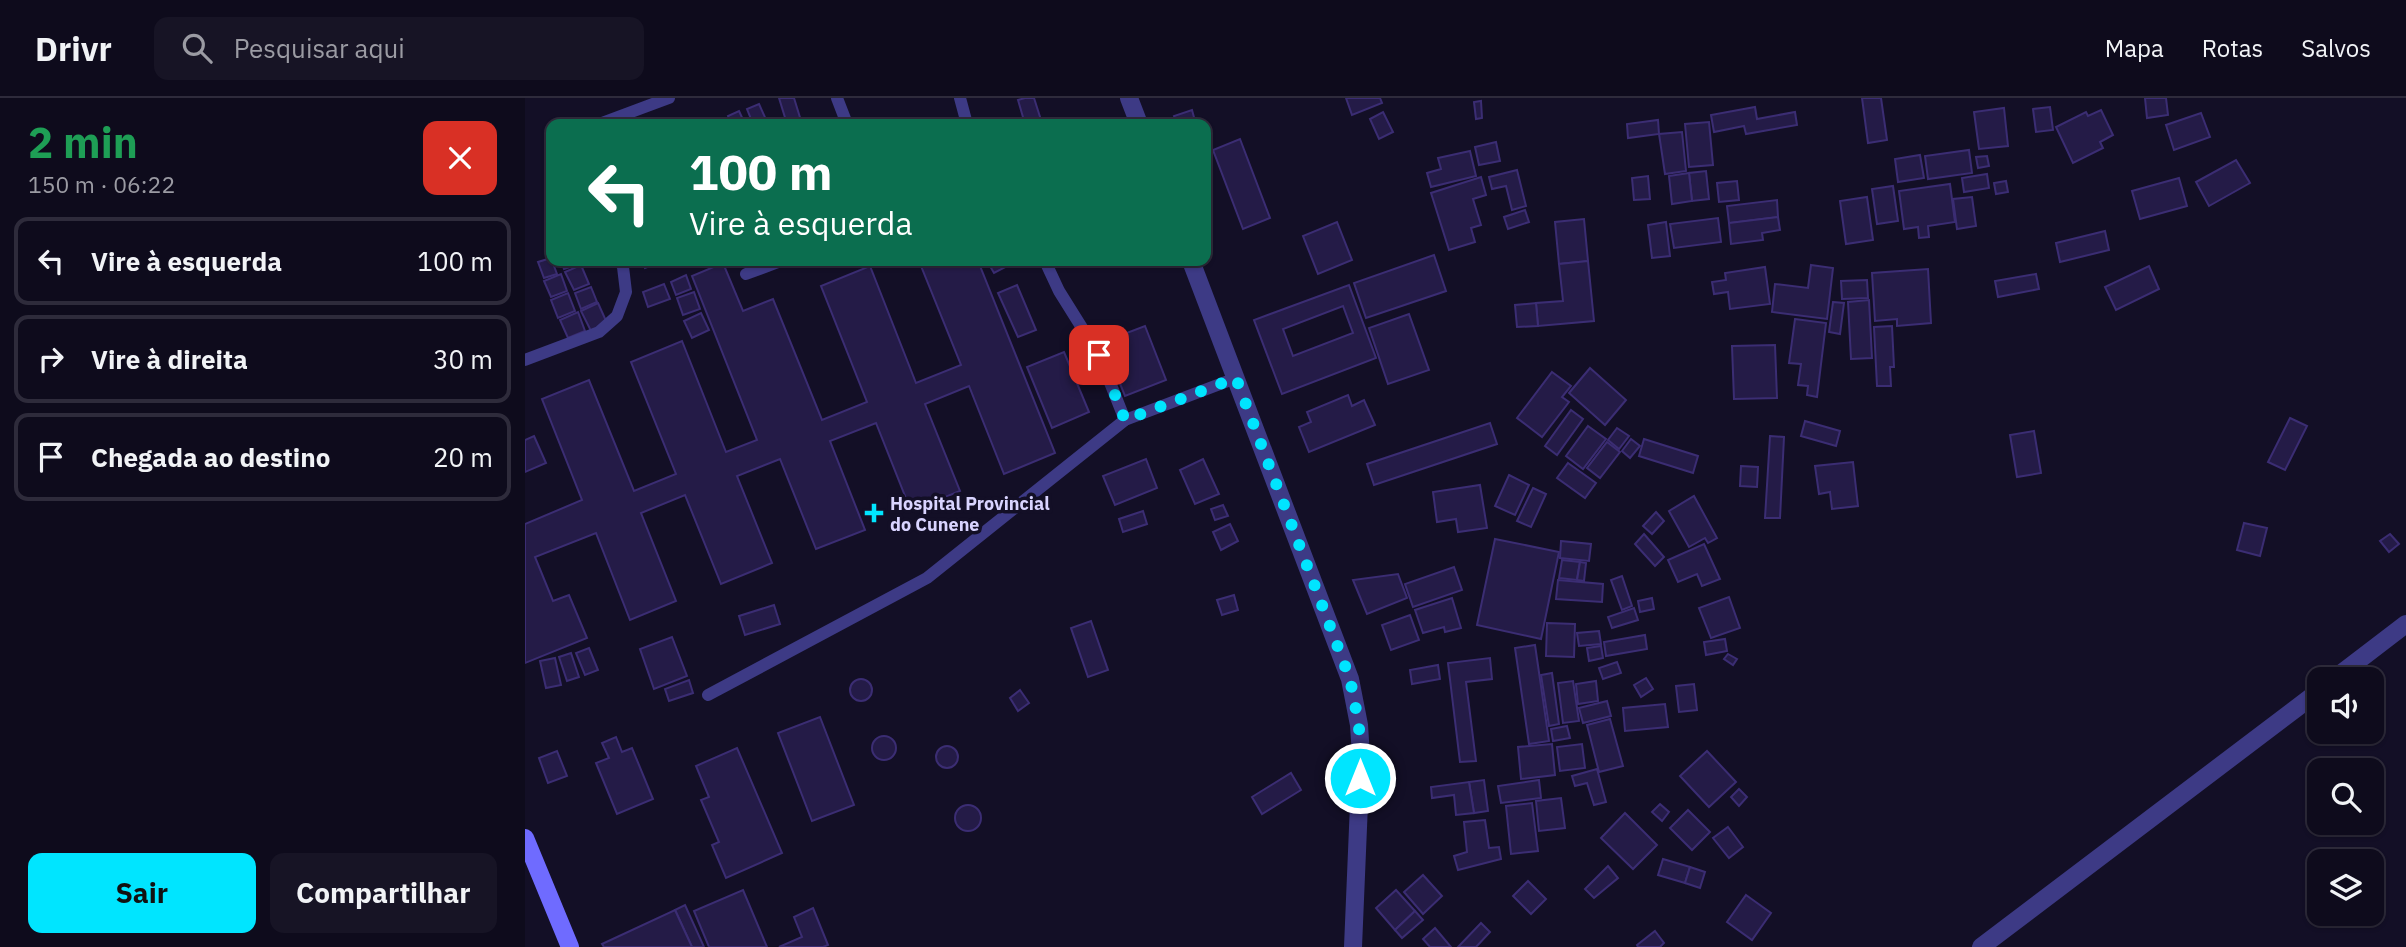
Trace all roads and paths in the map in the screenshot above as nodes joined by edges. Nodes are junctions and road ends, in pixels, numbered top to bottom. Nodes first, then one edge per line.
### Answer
1 (669, 98) edge
2 (837, 98) edge
3 (960, 98) edge
4 (1129, 98) edge
5 (612, 119) edge
6 (845, 119) edge
7 (966, 119) edge
8 (1137, 119) edge
9 (622, 266) edge
10 (768, 266) edge
11 (1047, 266) edge
12 (1193, 266) edge
13 (746, 274) dead end
14 (525, 360) edge
15 (1236, 378) junction
16 (1125, 420) junction
17 (2406, 624) edge
18 (2350, 667) edge
19 (708, 695) dead end
20 (2307, 700) edge
21 (525, 838) edge
22 (570, 947) edge
23 (1353, 947) edge
24 (1981, 947) edge

1 - 5 lane
2 - 6 lane
3 - 7 lane
4 - 8 street
9 - 14 lane
10 - 13 lane
11 - 16 lane
12 - 15 street
15 - 16 lane
15 - 23 street
16 - 19 lane
17 - 18 street
20 - 24 street
21 - 22 main road

